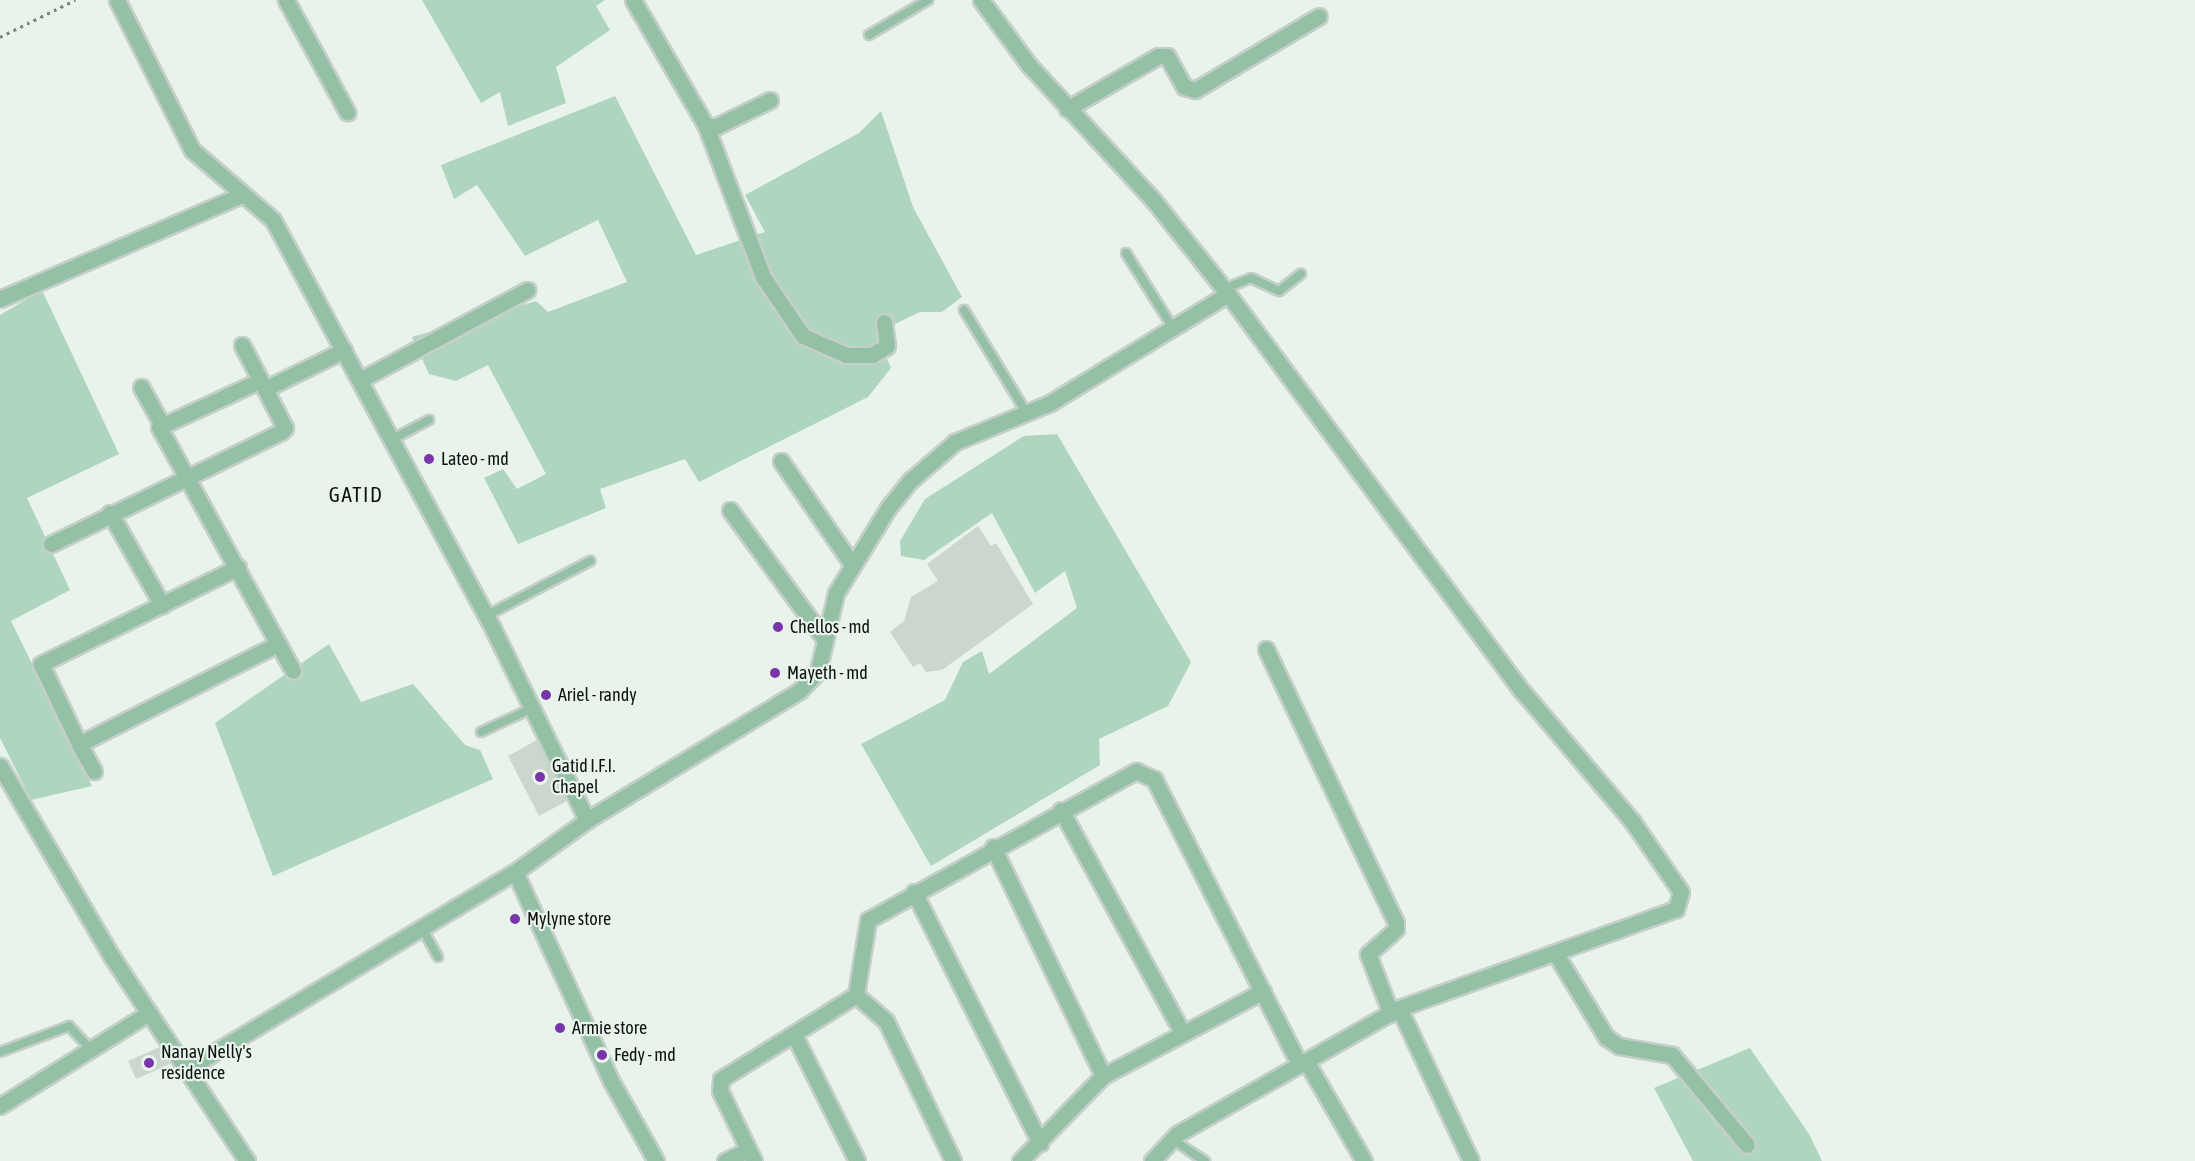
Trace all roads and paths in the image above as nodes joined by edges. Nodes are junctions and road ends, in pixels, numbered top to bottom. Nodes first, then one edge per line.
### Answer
1 (75, 0) edge
2 (117, 0) edge
3 (286, 0) edge
4 (633, 0) edge
5 (928, 0) edge
6 (988, 2) edge
7 (1319, 16) dead end
8 (869, 35) dead end
9 (0, 37) edge
10 (770, 100) dead end
11 (1067, 109) junction
12 (347, 112) dead end
13 (706, 126) junction
14 (241, 195) junction
15 (1126, 252) dead end
16 (1301, 274) dead end
17 (527, 290) dead end
18 (1226, 291) junction
19 (0, 299) edge
20 (964, 310) dead end
21 (884, 321) dead end
22 (1173, 328) junction
23 (242, 345) dead end
24 (344, 350) junction
25 (360, 380) junction
26 (262, 385) junction
27 (141, 387) dead end
28 (1026, 412) junction
29 (429, 420) dead end
30 (161, 423) junction
31 (391, 440) junction
32 (781, 461) dead end
33 (188, 473) junction
34 (730, 510) dead end
35 (110, 513) junction
36 (51, 544) dead end
37 (590, 561) dead end
38 (852, 564) junction
39 (238, 567) junction
40 (162, 605) junction
41 (486, 616) junction
42 (823, 637) junction
43 (278, 644) junction
44 (1266, 649) dead end
45 (293, 671) dead end
46 (533, 708) junction
47 (481, 732) dead end
48 (79, 744) junction
49 (0, 766) edge
50 (94, 771) dead end
51 (1061, 810) junction
52 (587, 820) junction
53 (993, 847) junction
54 (515, 873) junction
55 (914, 892) junction
56 (422, 928) junction
57 (1557, 956) junction
58 (438, 957) dead end
59 (1263, 991) junction
60 (855, 995) junction
61 (1395, 1011) junction
62 (149, 1013) junction
63 (1182, 1032) junction
64 (794, 1035) junction
65 (91, 1050) junction
66 (0, 1052) edge
67 (1303, 1063) junction
68 (185, 1070) junction
69 (1103, 1076) junction
70 (0, 1106) edge
71 (1172, 1139) junction
72 (1040, 1143) junction
73 (1747, 1145) dead end
74 (751, 1155) edge
75 (247, 1161) edge
76 (656, 1161) edge
77 (725, 1161) edge
78 (857, 1161) edge
79 (953, 1161) edge
80 (1020, 1161) edge
81 (1152, 1161) edge
82 (1205, 1161) edge
83 (1364, 1161) edge
84 (1471, 1161) edge

1 - 9 path
2 - 14 street
3 - 12 street
4 - 13 street
5 - 8 lane
6 - 11 street
7 - 11 street
10 - 13 street
11 - 18 street
13 - 21 street
14 - 19 street
14 - 24 street
15 - 22 lane
16 - 18 lane
17 - 25 street
18 - 22 street
18 - 57 street
20 - 28 lane
22 - 28 street
23 - 26 street
24 - 25 street
24 - 26 street
25 - 31 street
26 - 30 street
26 - 33 street
27 - 30 street
28 - 38 street
29 - 31 lane
30 - 33 street
31 - 41 street
32 - 38 street
33 - 35 street
33 - 39 street
34 - 42 street
35 - 36 street
35 - 40 street
37 - 41 lane
38 - 42 street
39 - 40 street
39 - 43 street
40 - 48 street
41 - 46 street
42 - 52 street
43 - 45 street
43 - 48 street
44 - 61 street
46 - 47 lane
46 - 52 street
48 - 50 street
49 - 62 street
51 - 53 street
51 - 59 street
51 - 63 street
52 - 54 street
53 - 55 street
53 - 69 street
54 - 56 street
54 - 76 street
55 - 60 street
55 - 72 street
56 - 58 lane
56 - 68 street
57 - 61 street
57 - 73 street
59 - 63 street
59 - 67 street
60 - 64 street
60 - 79 street
61 - 67 street
61 - 84 street
62 - 65 street
62 - 68 street
63 - 69 street
64 - 74 street
64 - 78 street
65 - 66 lane
65 - 70 street
67 - 71 street
67 - 83 street
68 - 75 street
69 - 72 street
71 - 81 street
71 - 82 lane
72 - 80 street
74 - 77 street

